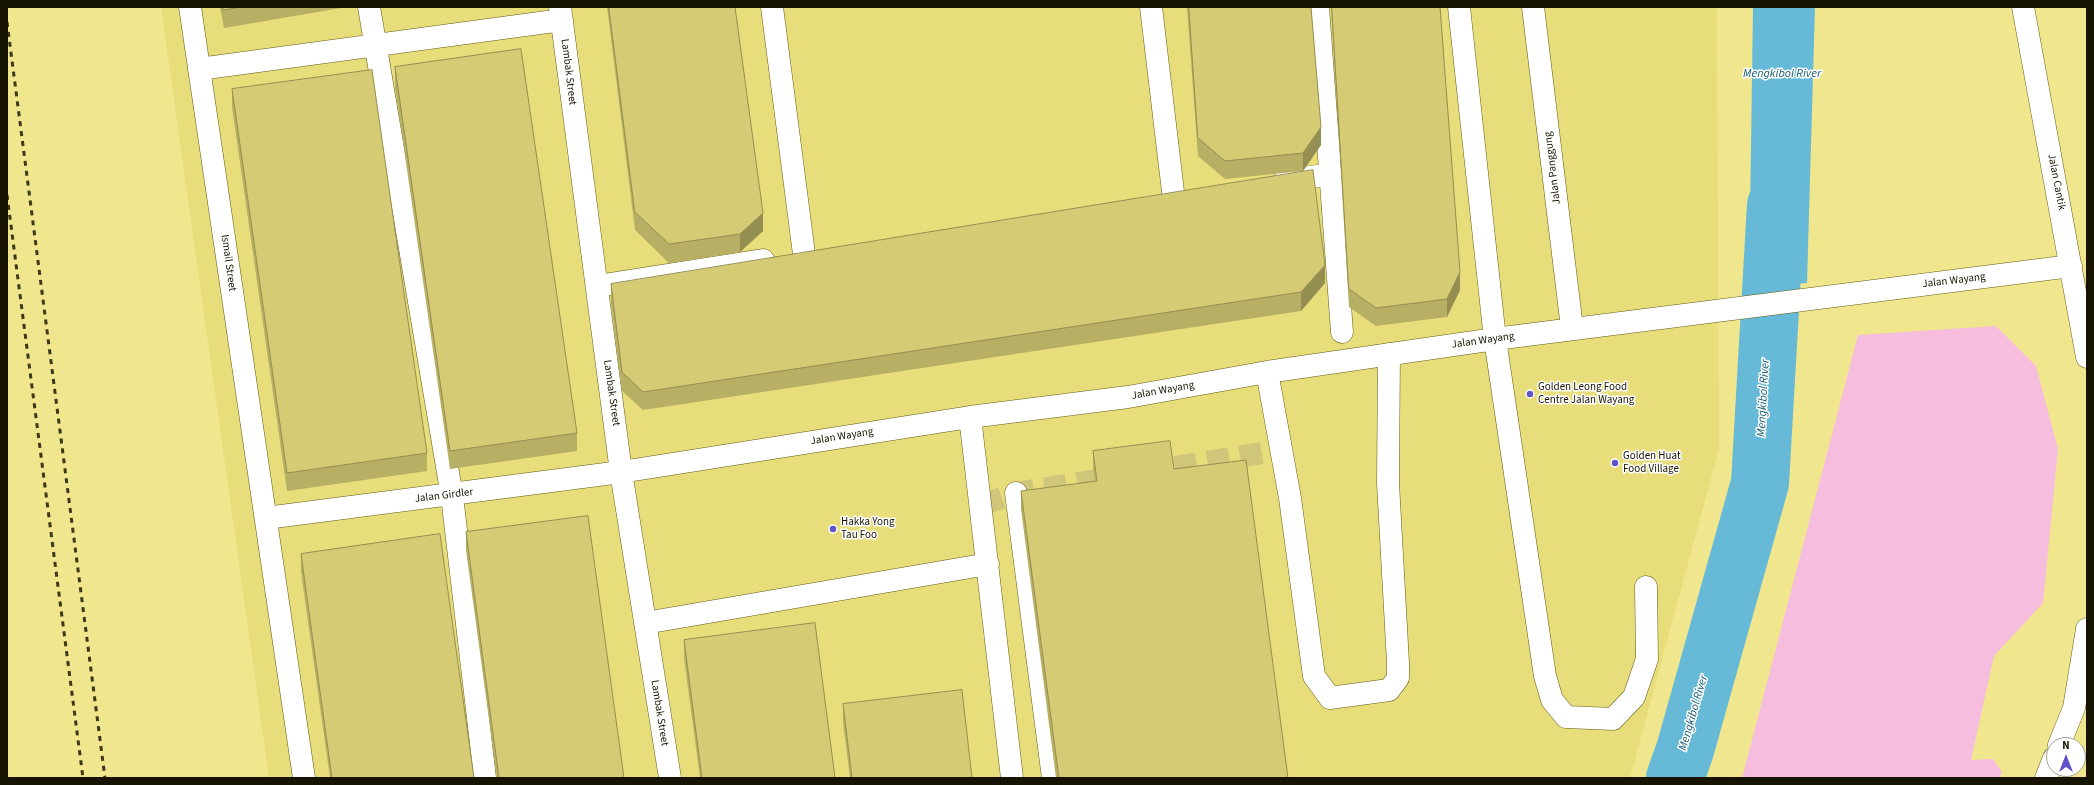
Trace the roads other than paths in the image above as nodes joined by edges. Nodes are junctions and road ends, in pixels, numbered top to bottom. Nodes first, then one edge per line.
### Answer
1 (190, 7) edge
2 (370, 7) edge
3 (772, 7) edge
4 (1151, 7) edge
5 (1318, 7) edge
6 (1459, 7) edge
7 (1533, 7) edge
8 (2023, 7) edge
9 (561, 14) edge
10 (374, 45) junction
11 (199, 68) junction
12 (1331, 174) junction
13 (1268, 184) edge
14 (1198, 196) edge
15 (1174, 200) junction
16 (1151, 203) edge
17 (828, 250) edge
18 (804, 254) junction
19 (2072, 266) junction
20 (596, 286) junction
21 (1572, 328) junction
22 (1342, 332) dead end
23 (1495, 339) junction
24 (1389, 354) junction
25 (2087, 357) edge
26 (1268, 372) junction
27 (970, 417) junction
28 (621, 472) junction
29 (1016, 493) dead end
30 (452, 496) junction
31 (266, 518) junction
32 (988, 564) junction
33 (1646, 587) dead end
34 (645, 624) junction
35 (2087, 628) edge
36 (2062, 737) edge
37 (304, 778) edge
38 (485, 778) edge
39 (670, 778) edge
40 (1012, 778) edge
41 (1053, 778) edge

1 - 11 street, Ismail Street
2 - 10 street
3 - 18 street
4 - 15 street
5 - 12 street
6 - 23 street
7 - 21 street, Jalan Panggung
8 - 19 street, Jalan Cantik
9 - 10 street
9 - 20 street, Lambak Street
10 - 11 street
10 - 30 street
11 - 31 street, Ismail Street
12 - 13 street
12 - 22 street
14 - 15 street
15 - 16 street
17 - 18 street
18 - 20 street
19 - 21 street, Jalan Wayang
19 - 25 street, Jalan Cantik
20 - 28 street, Lambak Street
21 - 23 street, Jalan Wayang
23 - 24 street, Jalan Wayang
23 - 33 street
24 - 26 street, Jalan Wayang
24 - 26 street
26 - 27 street, Jalan Wayang
27 - 28 street, Jalan Wayang
27 - 32 street
28 - 30 street, Jalan Girdler
28 - 34 street, Lambak Street
29 - 41 street
30 - 31 street, Jalan Girdler
30 - 38 street
31 - 37 street, Ismail Street
32 - 34 street
32 - 40 street
34 - 39 street, Lambak Street
35 - 36 street

